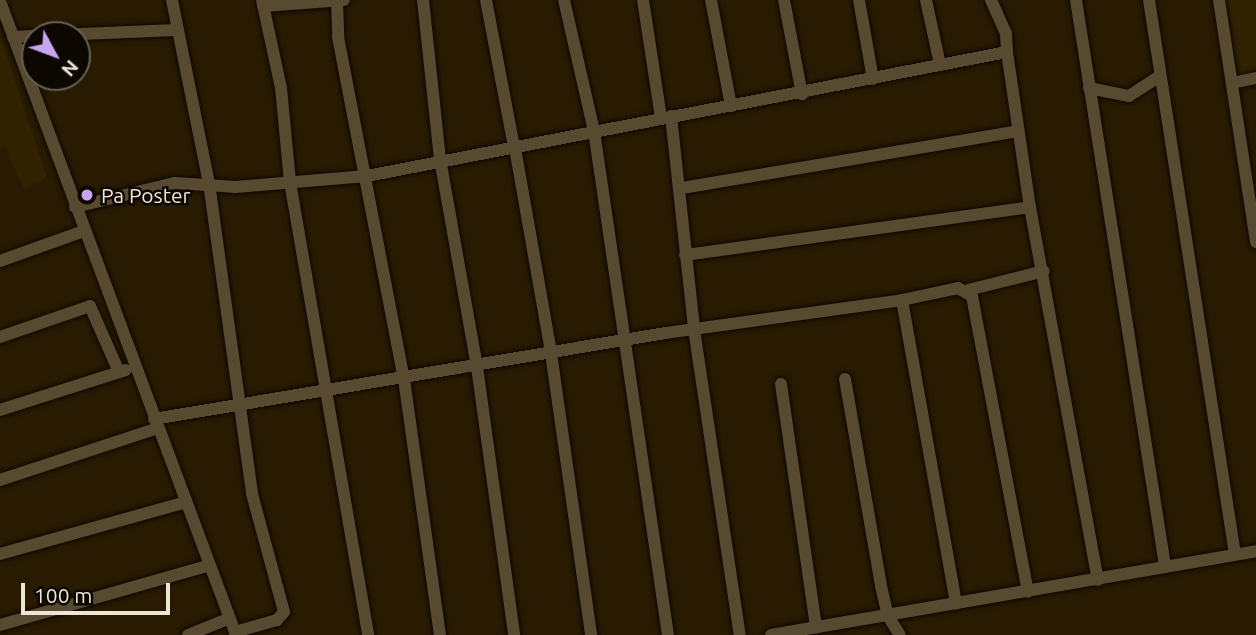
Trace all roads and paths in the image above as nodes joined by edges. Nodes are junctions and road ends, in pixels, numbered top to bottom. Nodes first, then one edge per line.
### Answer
1 (172, 0) edge
2 (340, 0) edge
3 (423, 0) edge
4 (486, 0) edge
5 (564, 0) edge
6 (643, 0) edge
7 (711, 0) edge
8 (784, 0) edge
9 (859, 0) edge
10 (926, 0) edge
11 (991, 0) edge
12 (1076, 0) edge
13 (1149, 0) edge
14 (1219, 0) edge
15 (0, 1) edge
16 (263, 3) edge
17 (176, 30) junction
18 (91, 34) edge
19 (13, 37) junction
20 (21, 37) edge
21 (1007, 52) junction
22 (940, 64) junction
23 (1160, 76) junction
24 (1256, 78) edge
25 (873, 79) junction
26 (1232, 83) junction
27 (1089, 88) junction
28 (802, 94) junction
29 (731, 106) junction
30 (666, 117) junction
31 (594, 131) junction
32 (1018, 131) junction
33 (514, 148) junction
34 (440, 159) junction
35 (367, 176) junction
36 (290, 181) junction
37 (209, 183) junction
38 (682, 188) junction
39 (75, 207) junction
40 (1030, 207) junction
41 (83, 231) junction
42 (1256, 242) edge
43 (685, 256) junction
44 (0, 261) edge
45 (1044, 271) junction
46 (968, 290) junction
47 (902, 300) junction
48 (694, 329) junction
49 (0, 337) edge
50 (624, 340) junction
51 (551, 353) junction
52 (477, 367) junction
53 (136, 368) junction
54 (119, 372) junction
55 (404, 379) junction
56 (845, 379) dead end
57 (781, 384) dead end
58 (326, 393) junction
59 (237, 406) junction
60 (0, 410) edge
61 (156, 423) junction
62 (0, 480) edge
63 (186, 502) junction
64 (1256, 551) edge
65 (0, 554) edge
66 (1235, 554) junction
67 (210, 565) junction
68 (1166, 566) junction
69 (1098, 580) junction
70 (1028, 593) junction
71 (956, 603) junction
72 (888, 616) junction
73 (230, 618) junction
74 (0, 625) edge
75 (816, 628) junction
76 (236, 634) edge
77 (188, 635) edge
78 (368, 635) edge
79 (440, 635) edge
80 (514, 635) edge
81 (592, 635) edge
82 (668, 635) edge
83 (740, 635) edge
84 (771, 635) edge
85 (900, 635) edge

1 - 17 street
2 - 16 street
2 - 35 street
3 - 34 street
4 - 33 street
5 - 31 street
6 - 30 street
7 - 29 street
8 - 28 street
9 - 25 street
10 - 22 street
11 - 21 street
12 - 27 street
13 - 23 street
14 - 26 street
15 - 19 street
16 - 36 street
17 - 18 street
17 - 37 street
19 - 20 street
19 - 39 street
21 - 22 street
21 - 32 street
22 - 25 street
23 - 27 street
23 - 66 street
24 - 26 street
25 - 28 street
26 - 42 street
27 - 68 street
28 - 29 street
29 - 30 street
30 - 31 street
30 - 38 street
31 - 33 street
31 - 50 street
32 - 38 street
32 - 40 street
33 - 34 street
33 - 51 street
34 - 35 street
34 - 52 street
35 - 36 street
35 - 55 street
36 - 37 street
36 - 58 street
37 - 39 street
37 - 59 street
38 - 43 street
39 - 41 street
40 - 43 street
40 - 45 street
41 - 44 street
41 - 53 street
43 - 48 street
45 - 46 street
45 - 69 street
46 - 47 street
46 - 70 street
47 - 48 street
47 - 71 street
48 - 50 street
48 - 83 street
49 - 54 street
50 - 51 street
50 - 82 street
51 - 52 street
51 - 81 street
52 - 55 street
52 - 80 street
53 - 54 street
53 - 61 street
54 - 60 street
55 - 58 street
55 - 79 street
56 - 72 street
57 - 75 street
58 - 59 street
58 - 78 street
59 - 61 street
59 - 76 street
61 - 62 street
61 - 63 street
63 - 65 street
63 - 67 street
64 - 66 street
66 - 68 street
67 - 73 street
67 - 74 street
68 - 69 street
69 - 70 street
70 - 71 street
71 - 72 street
72 - 75 street
72 - 85 street
73 - 76 street
73 - 77 street
75 - 84 street

